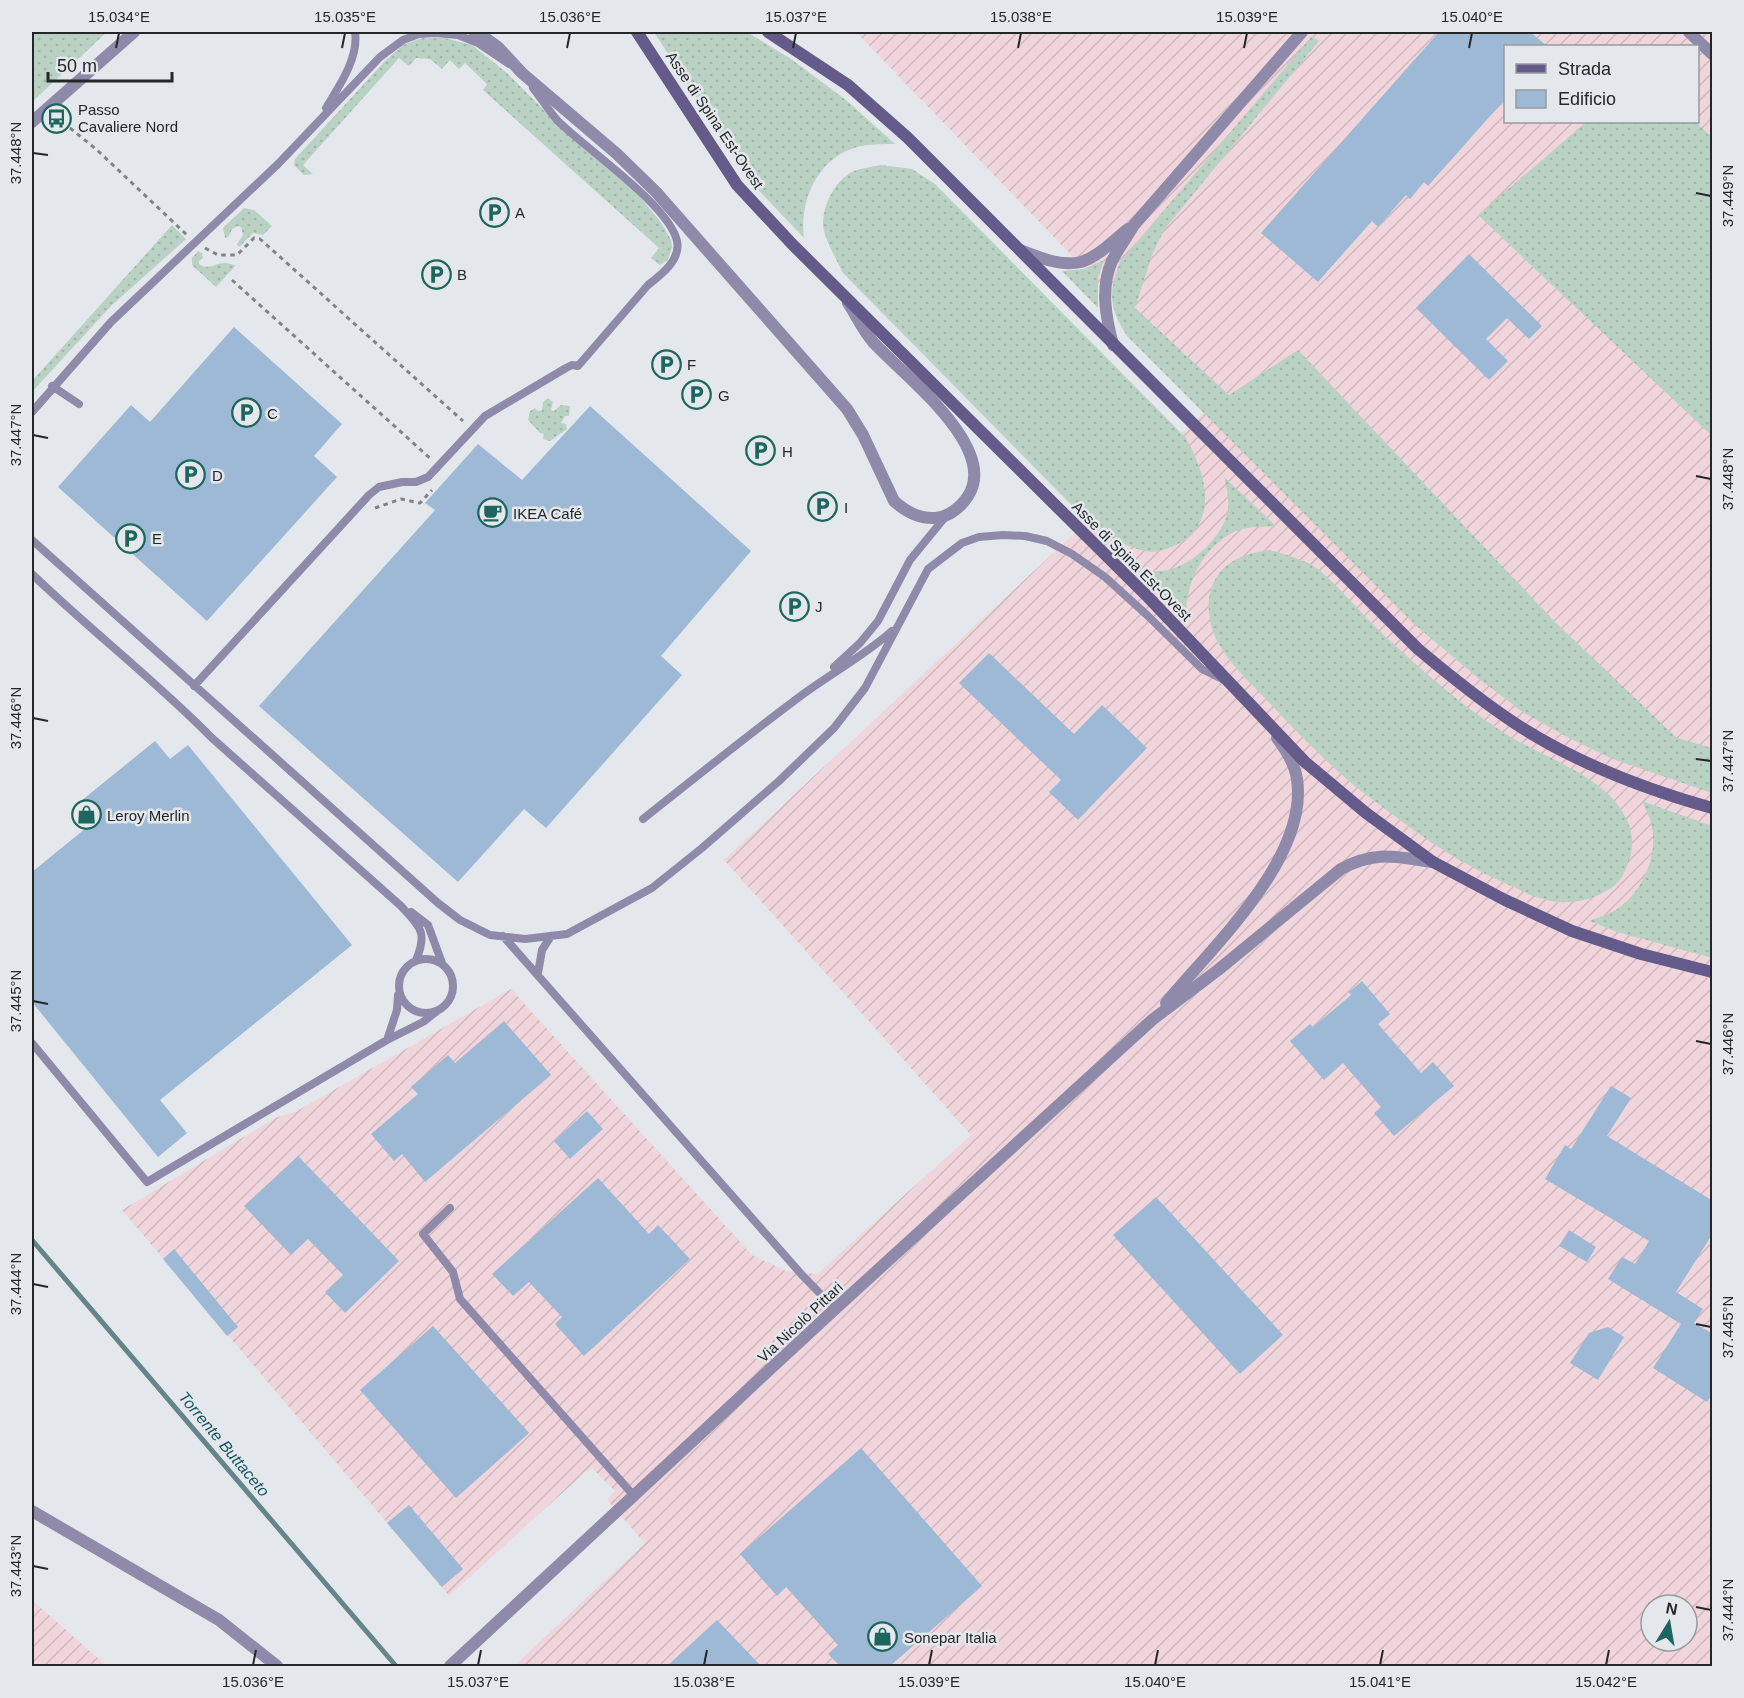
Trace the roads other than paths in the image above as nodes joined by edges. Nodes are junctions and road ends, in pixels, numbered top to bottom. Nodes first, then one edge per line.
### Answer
1 (134, 32) edge
2 (355, 32) edge
3 (474, 32) edge
4 (637, 32) edge
5 (768, 32) edge
6 (1302, 32) edge
7 (1689, 32) edge
8 (1713, 54) edge
9 (522, 73) junction
10 (320, 119) junction
11 (32, 122) edge
12 (1134, 225) junction
13 (1016, 249) junction
14 (843, 294) junction
15 (1113, 345) junction
16 (52, 386) junction
17 (79, 404) dead end
18 (32, 411) edge
19 (946, 516) junction
20 (32, 540) edge
21 (32, 574) edge
22 (897, 627) junction
23 (1229, 682) junction
24 (817, 684) junction
25 (194, 686) junction
26 (1260, 716) junction
27 (1713, 808) edge
28 (643, 819) dead end
29 (1433, 862) junction
30 (401, 906) junction
31 (503, 936) junction
32 (551, 936) junction
33 (416, 960) junction
34 (442, 964) junction
35 (1713, 972) edge
36 (538, 973) junction
37 (399, 991) junction
38 (436, 1011) junction
39 (1152, 1020) junction
40 (387, 1041) junction
41 (32, 1043) edge
42 (450, 1208) dead end
43 (835, 1309) junction
44 (635, 1497) junction
45 (32, 1511) edge
46 (277, 1666) edge
47 (450, 1666) edge

1 - 11 street
2 - 10 lane
3 - 9 street
4 - 14 main road, Asse di Spina Est-Ovest
5 - 13 main road
6 - 12 street
7 - 8 street
9 - 10 lane
9 - 19 street
9 - 25 lane
10 - 16 lane
12 - 13 street
12 - 15 street
13 - 15 main road
14 - 19 street
14 - 23 main road, Asse di Spina Est-Ovest
15 - 27 main road
16 - 17 lane
16 - 18 lane
19 - 24 lane
20 - 25 lane
21 - 30 lane
22 - 23 lane
22 - 24 lane
22 - 32 lane
23 - 26 main road, Asse di Spina Est-Ovest
24 - 28 lane
25 - 31 lane
26 - 29 main road, Asse di Spina Est-Ovest
26 - 39 street
29 - 35 main road, Asse di Spina Est-Ovest
29 - 39 street
30 - 33 lane
30 - 34 lane
31 - 32 lane
31 - 36 lane
32 - 36 lane
33 - 34 lane
33 - 37 lane
34 - 38 lane
36 - 43 lane
37 - 38 lane
37 - 40 lane
38 - 40 lane
39 - 43 street, Via Nicolò Pittari
40 - 41 lane
42 - 44 lane
43 - 44 street, Via Nicolò Pittari
44 - 47 street, Via Nicolò Pittari
45 - 46 street

